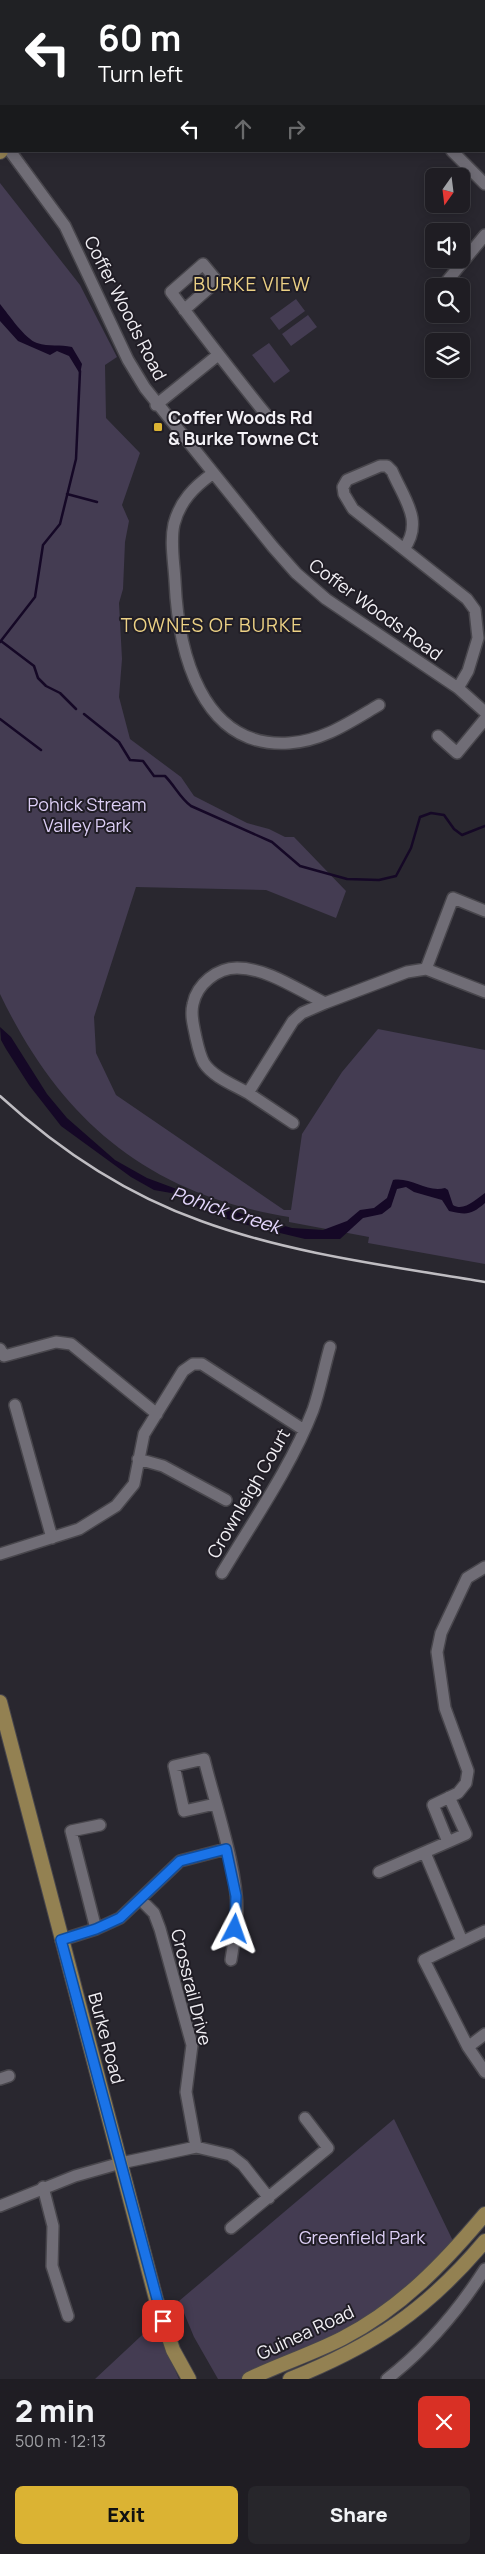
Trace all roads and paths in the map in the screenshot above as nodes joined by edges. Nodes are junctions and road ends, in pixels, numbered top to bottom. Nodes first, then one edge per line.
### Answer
1 (11, 152) edge
2 (453, 152) edge
3 (485, 184) edge
4 (485, 235) edge
5 (450, 278) edge
6 (184, 310) dead end
7 (218, 355) junction
8 (156, 405) junction
9 (268, 417) dead end
10 (212, 474) junction
11 (404, 549) junction
12 (458, 688) junction
13 (379, 705) dead end
14 (485, 712) edge
15 (485, 719) edge
16 (438, 736) dead end
17 (485, 910) edge
18 (426, 969) junction
19 (485, 992) edge
20 (325, 1003) junction
21 (248, 1093) junction
22 (293, 1123) dead end
23 (330, 1347) dead end
24 (0, 1349) edge
25 (15, 1405) dead end
26 (157, 1414) junction
27 (304, 1430) junction
28 (138, 1459) junction
29 (226, 1500) dead end
30 (52, 1538) junction
31 (0, 1554) edge
32 (485, 1567) edge
33 (222, 1573) dead end
34 (0, 1702) edge
35 (449, 1797) junction
36 (214, 1804) junction
37 (100, 1825) dead end
38 (448, 1842) junction
39 (226, 1849) junction
40 (425, 1853) junction
41 (379, 1872) dead end
42 (141, 1900) junction
43 (96, 1929) junction
44 (485, 1931) edge
45 (61, 1940) junction
46 (462, 1941) junction
47 (231, 1960) dead end
48 (485, 2034) edge
49 (468, 2047) junction
50 (485, 2072) edge
51 (305, 2118) dead end
52 (196, 2147) junction
53 (121, 2163) junction
54 (43, 2187) junction
55 (269, 2198) junction
56 (0, 2206) edge
57 (485, 2214) edge
58 (231, 2228) dead end
59 (485, 2241) edge
60 (485, 2268) edge
61 (68, 2316) dead end
62 (189, 2379) edge
63 (249, 2379) edge
64 (290, 2379) edge
65 (387, 2379) edge

1 - 8 street, Coffer Woods Road
2 - 3 street
4 - 5 street
6 - 7 street
7 - 8 street
7 - 9 street
8 - 10 street, Coffer Woods Road
10 - 12 street, Coffer Woods Road
10 - 13 street
11 - 11 street
11 - 12 street
12 - 14 street, Coffer Woods Road
15 - 16 street
17 - 18 street
18 - 19 street
18 - 20 street
20 - 21 street
20 - 21 street
21 - 22 street
23 - 27 street, Crownleigh Court
24 - 26 street
25 - 30 street
26 - 27 street, Crownleigh Court
26 - 28 street, Crownleigh Court
27 - 33 street, Crownleigh Court
28 - 29 street
28 - 30 street, Crownleigh Court
30 - 31 street, Crownleigh Court
32 - 35 street
34 - 45 main road, Burke Road
35 - 38 street
35 - 38 street
36 - 36 street
36 - 39 street
37 - 43 street
38 - 40 street
39 - 42 street
39 - 47 street
40 - 41 street
40 - 46 street
42 - 43 street
42 - 52 street, Crossrail Drive
43 - 45 street
44 - 46 street
45 - 53 main road, Burke Road
46 - 49 street
48 - 49 street
49 - 50 street
51 - 55 street
52 - 53 street
52 - 55 street
53 - 54 street
53 - 62 main road, Burke Road
54 - 56 street
54 - 61 street
55 - 58 street
57 - 63 main road, Guinea Road
59 - 64 main road, Guinea Road
60 - 65 street

